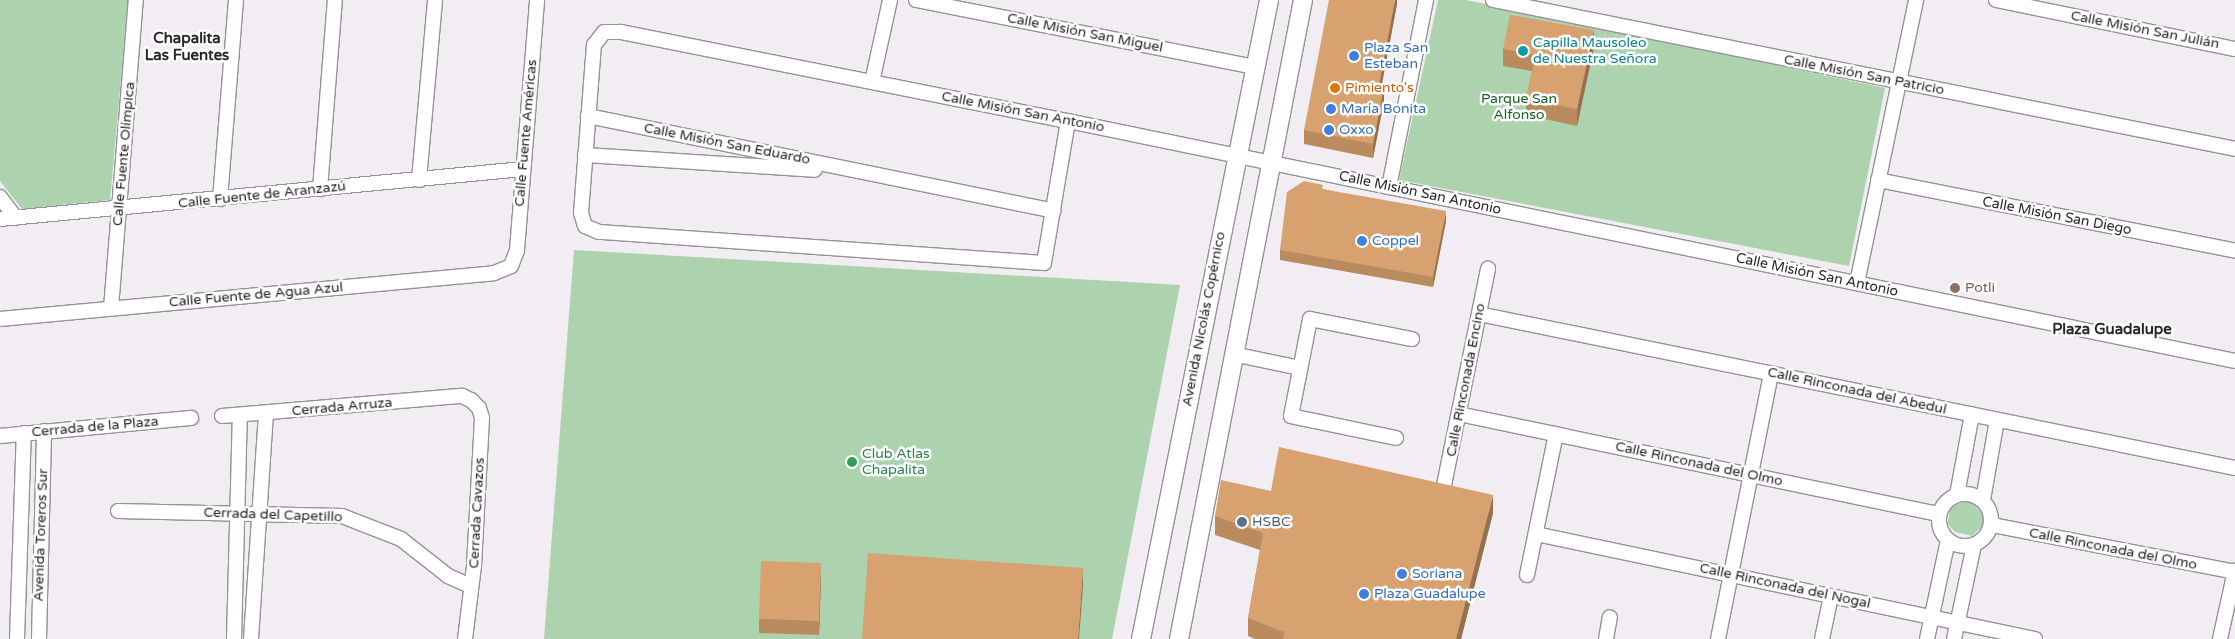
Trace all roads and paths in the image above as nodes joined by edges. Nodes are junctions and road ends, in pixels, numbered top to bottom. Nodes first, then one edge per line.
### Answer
1 (136, 0) edge
2 (236, 0) edge
3 (336, 0) edge
4 (434, 0) edge
5 (537, 0) edge
6 (890, 0) edge
7 (916, 0) edge
8 (1269, 0) edge
9 (1303, 0) edge
10 (1426, 0) edge
11 (1494, 0) edge
12 (1916, 0) edge
13 (1996, 0) edge
14 (2235, 48) edge
15 (1255, 67) junction
16 (1898, 81) junction
17 (872, 82) junction
18 (588, 116) junction
19 (1068, 121) junction
20 (2235, 149) edge
21 (585, 155) junction
22 (1237, 156) junction
23 (1271, 162) junction
24 (523, 170) junction
25 (866, 173) junction
26 (419, 180) junction
27 (1878, 180) junction
28 (1388, 187) junction
29 (320, 189) junction
30 (0, 197) edge
31 (220, 199) junction
32 (119, 209) junction
33 (1053, 211) junction
34 (16, 218) junction
35 (0, 219) edge
36 (2235, 251) edge
37 (511, 266) joint
38 (1488, 269) dead end
39 (1858, 283) junction
40 (111, 308) junction
41 (1479, 314) junction
42 (0, 319) edge
43 (1412, 339) dead end
44 (1233, 354) junction
45 (2235, 361) edge
46 (1300, 368) junction
47 (1771, 373) junction
48 (462, 396) joint
49 (266, 413) junction
50 (1459, 414) junction
51 (1972, 414) junction
52 (240, 415) junction
53 (222, 416) dead end
54 (191, 418) dead end
55 (1998, 420) junction
56 (44, 431) junction
57 (24, 433) junction
58 (1556, 434) junction
59 (0, 436) edge
60 (1396, 438) dead end
61 (2235, 468) edge
62 (1751, 474) junction
63 (1443, 490) edge
64 (1957, 495) junction
65 (1983, 500) junction
66 (118, 511) dead end
67 (238, 513) junction
68 (261, 514) junction
69 (1940, 514) junction
70 (1992, 525) junction
71 (1536, 534) junction
72 (1948, 540) junction
73 (1974, 545) junction
74 (2235, 572) edge
75 (1527, 574) dead end
76 (1731, 575) junction
77 (470, 586) junction
78 (1831, 596) junction
79 (1610, 617) dead end
80 (1931, 617) junction
81 (1957, 623) junction
82 (17, 639) edge
83 (39, 639) edge
84 (234, 639) edge
85 (251, 639) edge
86 (465, 639) edge
87 (1141, 639) edge
88 (1179, 639) edge
89 (1606, 639) edge
90 (1718, 639) edge
91 (1822, 639) edge
92 (1927, 639) edge
93 (1954, 639) edge
94 (2035, 639) edge
95 (2220, 639) edge

1 - 32 street, Calle Fuente Olímpica
2 - 31 street
3 - 29 street
4 - 26 street
5 - 24 street, Calle Fuente Américas
6 - 17 street
7 - 15 street, Calle Misión San Miguel
8 - 15 street, Avenida Nicolás Copérnico
9 - 23 street
10 - 28 street
11 - 16 street, Calle Misión San Patricio
12 - 16 street
13 - 14 street, Calle Misión San Julián
15 - 22 street, Avenida Nicolás Copérnico
16 - 20 street, Calle Misión San Patricio
16 - 27 street
17 - 18 street, Calle Misión San Antonio
17 - 19 street, Calle Misión San Antonio
18 - 21 street
18 - 25 street, Calle Misión San Eduardo
19 - 22 street, Calle Misión San Antonio
19 - 33 street
21 - 25 street, Calle Misión San Eduardo
21 - 33 street
22 - 23 street, Calle Misión San Antonio
22 - 87 street, Avenida Nicolás Copérnico
23 - 28 street, Calle Misión San Antonio
23 - 44 street
24 - 26 street, Calle Fuente de Aranzazú
24 - 37 street, Calle Fuente Américas
25 - 33 street, Calle Misión San Eduardo
26 - 29 street, Calle Fuente de Aranzazú
27 - 36 street, Calle Misión San Diego
27 - 39 street
28 - 39 street, Calle Misión San Antonio
29 - 31 street, Calle Fuente de Aranzazú
30 - 34 street
31 - 32 street, Calle Fuente de Aranzazú
32 - 34 street, Calle Fuente de Aranzazú
32 - 40 street, Calle Fuente Olímpica
34 - 35 street, Calle Fuente de Aranzazú
37 - 40 street, Calle Fuente de Agua Azul
38 - 41 street, Calle Rinconada Encino
39 - 45 street, Calle Misión San Antonio
40 - 42 street, Calle Fuente de Agua Azul
41 - 47 street, Calle Rinconada del Abedul
41 - 50 street, Calle Rinconada Encino
43 - 46 street
44 - 46 street
44 - 88 street
46 - 60 street
47 - 51 street, Calle Rinconada del Abedul
47 - 62 street
48 - 49 street, Cerrada Arruza
48 - 77 street, Cerrada Cavazos
49 - 52 street, Cerrada Arruza
49 - 68 street
50 - 58 street, Calle Rinconada del Olmo
50 - 63 street, Calle Rinconada Encino
51 - 55 street, Calle Rinconada del Abedul
51 - 64 street
52 - 53 street, Cerrada Arruza
52 - 67 street
54 - 56 street, Cerrada de la Plaza
55 - 61 street, Calle Rinconada del Abedul
55 - 65 street
56 - 57 street, Cerrada de la Plaza
56 - 83 street, Avenida Toreros Sur
57 - 59 street, Cerrada de la Plaza
57 - 82 street, Avenida Toreros Sur
58 - 62 street, Calle Rinconada del Olmo
58 - 71 street
62 - 69 street, Calle Rinconada del Olmo
62 - 76 street
64 - 65 street
64 - 69 street
65 - 70 street
66 - 67 street, Cerrada del Capetillo
67 - 68 street, Cerrada del Capetillo
67 - 84 street
68 - 77 street, Cerrada del Capetillo
68 - 85 street
69 - 72 street
70 - 73 street
70 - 74 street, Calle Rinconada del Olmo
71 - 75 street
71 - 76 street, Calle Rinconada del Nogal
72 - 73 street
72 - 80 street
73 - 81 street
74 - 95 street
76 - 78 street, Calle Rinconada del Nogal
76 - 90 street
77 - 86 street, Cerrada Cavazos
78 - 80 street, Calle Rinconada del Nogal
78 - 91 street
79 - 89 street
80 - 81 street, Calle Rinconada del Nogal
80 - 92 street
81 - 93 street
81 - 94 street, Calle Rinconada del Nogal

